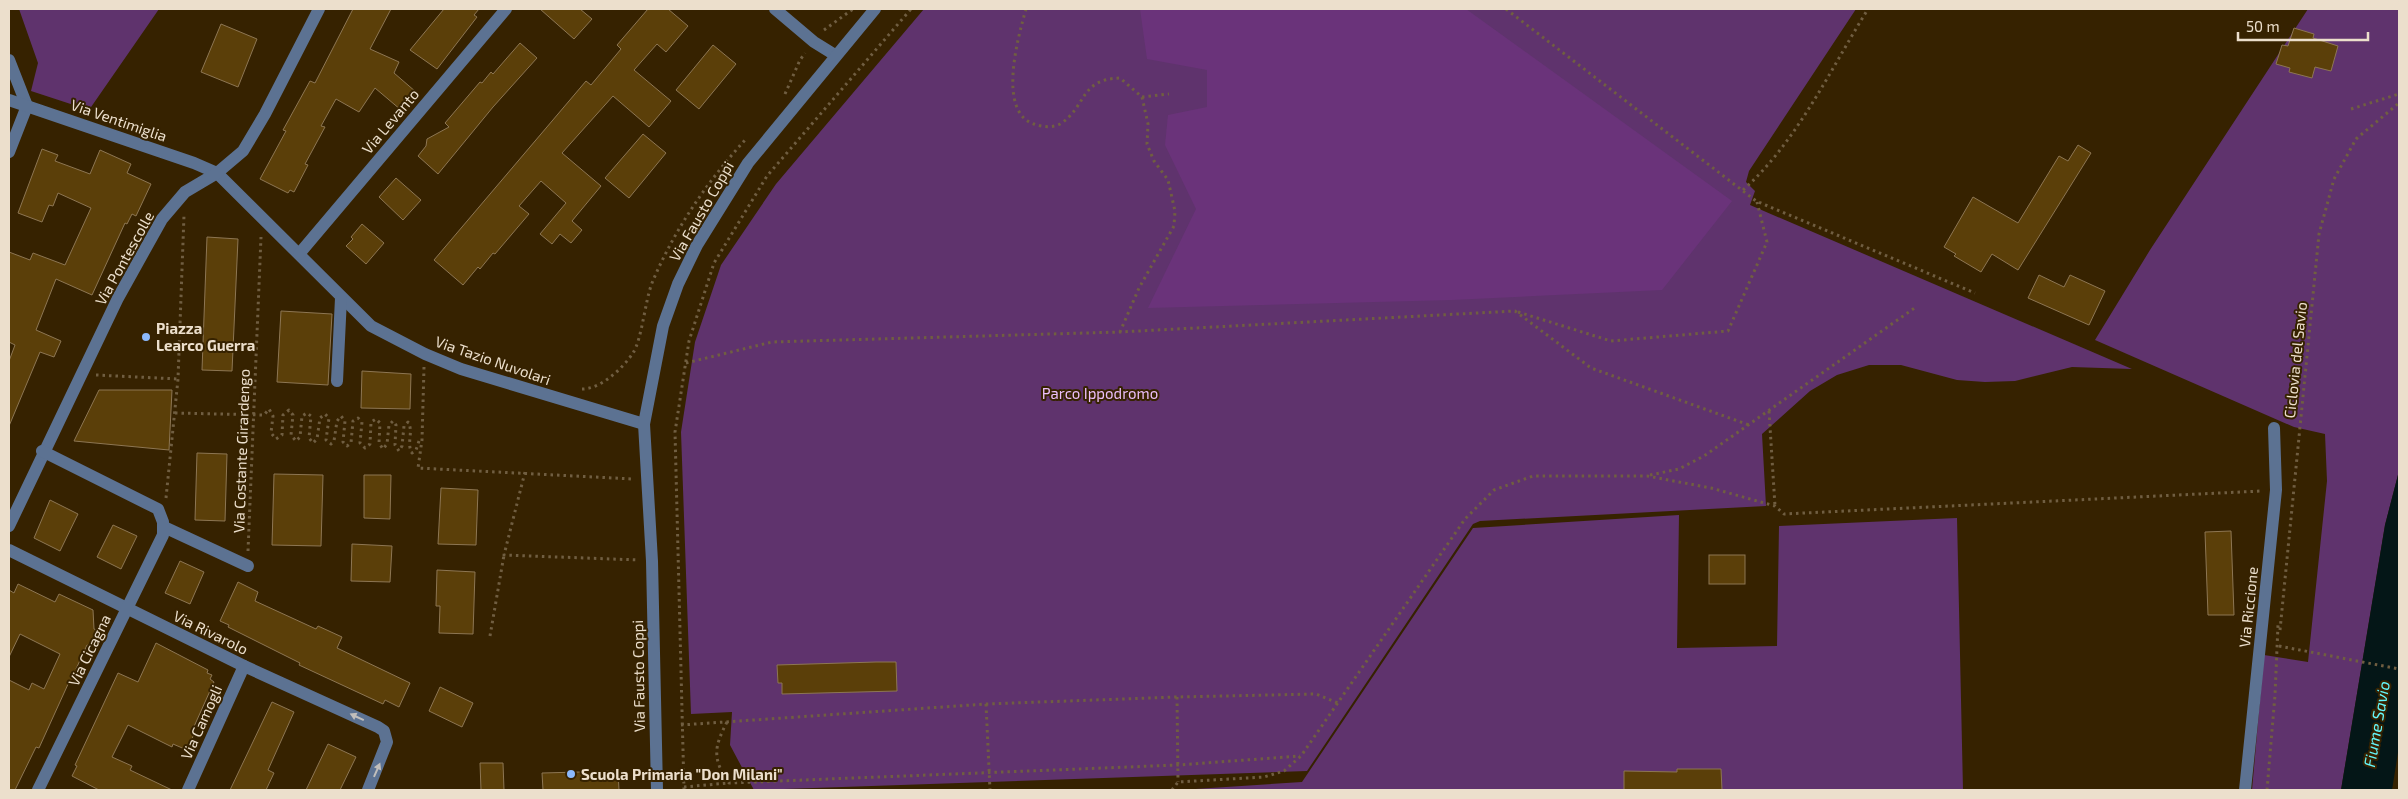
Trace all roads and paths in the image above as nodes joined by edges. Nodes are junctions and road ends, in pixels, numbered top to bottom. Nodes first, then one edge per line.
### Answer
1 (319, 9) edge
2 (506, 9) edge
3 (775, 9) edge
4 (875, 9) edge
5 (911, 9) edge
6 (1026, 9) edge
7 (1506, 9) edge
8 (1868, 9) edge
9 (835, 56) junction
10 (9, 60) edge
11 (1168, 94) dead end
12 (2399, 94) edge
13 (1142, 97) junction
14 (9, 100) edge
15 (2399, 103) edge
16 (27, 106) junction
17 (2351, 109) dead end
18 (9, 152) edge
19 (217, 173) junction
20 (1743, 190) junction
21 (185, 192) junction
22 (1756, 201) junction
23 (262, 216) junction
24 (299, 254) junction
25 (1975, 293) dead end
26 (341, 298) junction
27 (1916, 307) dead end
28 (1515, 311) junction
29 (1120, 332) junction
30 (424, 354) junction
31 (686, 363) junction
32 (81, 374) junction
33 (178, 379) junction
34 (337, 380) dead end
35 (1769, 410) junction
36 (174, 413) junction
37 (252, 415) junction
38 (644, 424) junction
39 (1749, 424) junction
40 (2274, 428) dead end
41 (422, 440) junction
42 (42, 451) junction
43 (525, 472) junction
44 (1647, 476) junction
45 (646, 480) junction
46 (2276, 490) junction
47 (1775, 506) junction
48 (164, 525) junction
49 (9, 526) edge
50 (9, 550) edge
51 (504, 555) junction
52 (652, 561) junction
53 (248, 566) joint
54 (127, 609) junction
55 (490, 636) dead end
56 (2279, 646) junction
57 (244, 666) junction
58 (2399, 669) edge
59 (1177, 696) junction
60 (1338, 703) junction
61 (986, 704) junction
62 (728, 721) junction
63 (681, 724) junction
64 (1301, 756) junction
65 (1178, 766) junction
66 (989, 772) junction
67 (1178, 782) junction
68 (729, 783) junction
69 (684, 788) edge
70 (38, 790) edge
71 (188, 790) edge
72 (368, 790) edge
73 (657, 790) edge
74 (990, 790) edge
75 (1172, 790) edge
76 (2245, 790) edge
77 (2267, 790) edge

1 - 19 street, Via Pontescolle
2 - 24 street, Via Levanto
3 - 9 street
4 - 9 street, Via Fausto Coppi
5 - 31 path
6 - 13 path
7 - 20 path
8 - 20 path
9 - 38 street, Via Fausto Coppi
10 - 16 street
11 - 13 path
12 - 17 path
13 - 29 path
14 - 16 street, Via Ventimiglia
15 - 56 path, Ciclovia del Savio
16 - 18 street
16 - 19 street, Via Ventimiglia
19 - 21 street, Via Pontescolle
19 - 23 street, Via Tazio Nuvolari
20 - 22 path
21 - 32 street, Via Pontescolle
21 - 33 path
22 - 25 path
22 - 28 path
23 - 24 street, Via Tazio Nuvolari
23 - 37 path, Via Costante Girardengo
24 - 26 street, Via Tazio Nuvolari
26 - 30 street, Via Tazio Nuvolari
26 - 34 street
27 - 35 path
28 - 29 path
28 - 39 path
29 - 31 path
30 - 38 street, Via Tazio Nuvolari
30 - 41 path
31 - 63 path
32 - 33 path
32 - 42 street, Via Pontescolle
33 - 36 path
35 - 39 path
35 - 47 path
36 - 37 path
36 - 48 path
37 - 41 path
37 - 53 path, Via Costante Girardengo
38 - 45 street, Via Fausto Coppi
39 - 44 path
40 - 46 street, Via Riccione
41 - 43 path
42 - 48 street
42 - 49 street, Via Pontescolle
43 - 45 path
43 - 51 path
44 - 47 path
44 - 60 path
45 - 52 street, Via Fausto Coppi
46 - 47 path
46 - 76 street, Via Riccione
48 - 53 street
48 - 54 street, Via Cicagna
50 - 54 street, Via Rivarolo
51 - 52 path
51 - 55 path
52 - 73 street, Via Fausto Coppi
54 - 57 street, Via Rivarolo
54 - 70 street, Via Cicagna
56 - 58 path
56 - 77 path, Ciclovia del Savio
57 - 71 street, Via Camogli
72 -> 57 street, Via Rivarolo
59 - 60 path
59 - 61 path
59 - 65 path
60 - 64 path
61 - 62 path
61 - 66 path
62 - 63 path
62 - 68 path
63 - 69 path
64 - 65 path
64 - 67 path
65 - 66 path
65 - 67 path
66 - 68 path
66 - 74 path
67 - 75 path
68 - 69 path

